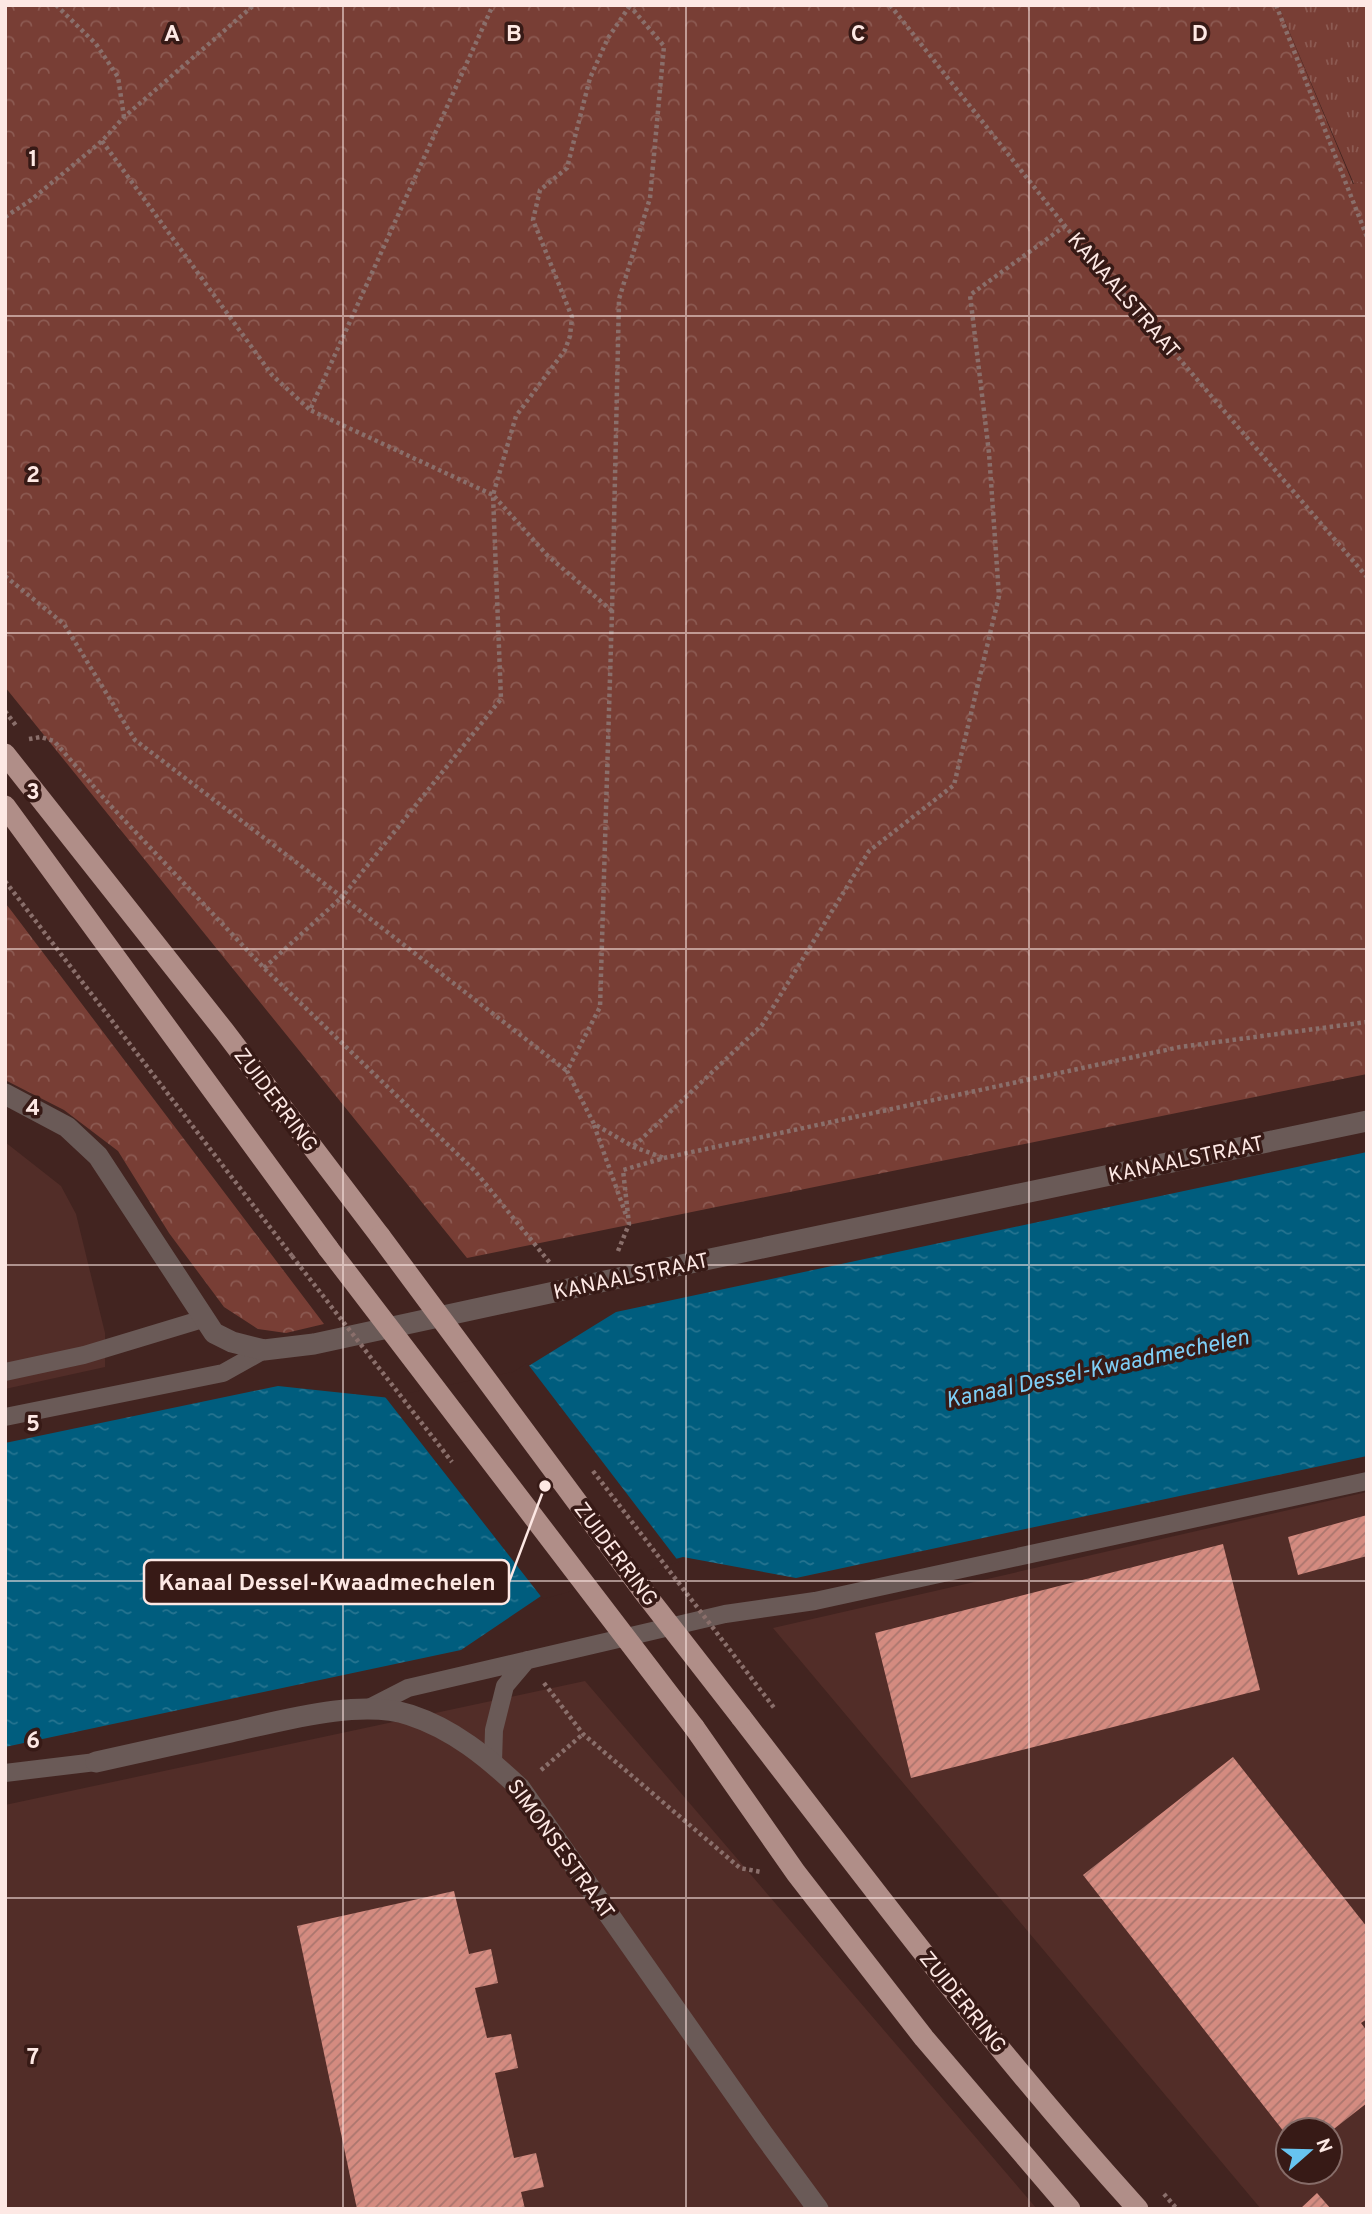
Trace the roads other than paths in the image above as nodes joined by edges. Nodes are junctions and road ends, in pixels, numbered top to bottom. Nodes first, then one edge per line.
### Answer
1 (5, 754) edge
2 (5, 806) edge
3 (5, 1094) edge
4 (1367, 1121) edge
5 (203, 1320) junction
6 (264, 1350) junction
7 (5, 1372) edge
8 (5, 1418) edge
9 (1367, 1481) edge
10 (527, 1660) junction
11 (367, 1709) junction
12 (96, 1762) joint
13 (493, 1762) junction
14 (5, 1773) edge
15 (818, 2209) edge
16 (1070, 2209) edge
17 (1138, 2209) edge

1 - 17 highway, ZUIDERRING, bridge
2 - 16 highway, ZUIDERRING, bridge
3 - 5 street, KANAALSTRAAT
4 - 6 street, KANAALSTRAAT
5 - 6 street, KANAALSTRAAT
5 - 7 lane
6 - 8 lane
9 - 10 lane
10 - 11 lane
10 - 13 lane
11 - 12 street, SIMONSESTRAAT
11 - 13 street, SIMONSESTRAAT
12 - 14 lane
13 - 15 street, SIMONSESTRAAT

